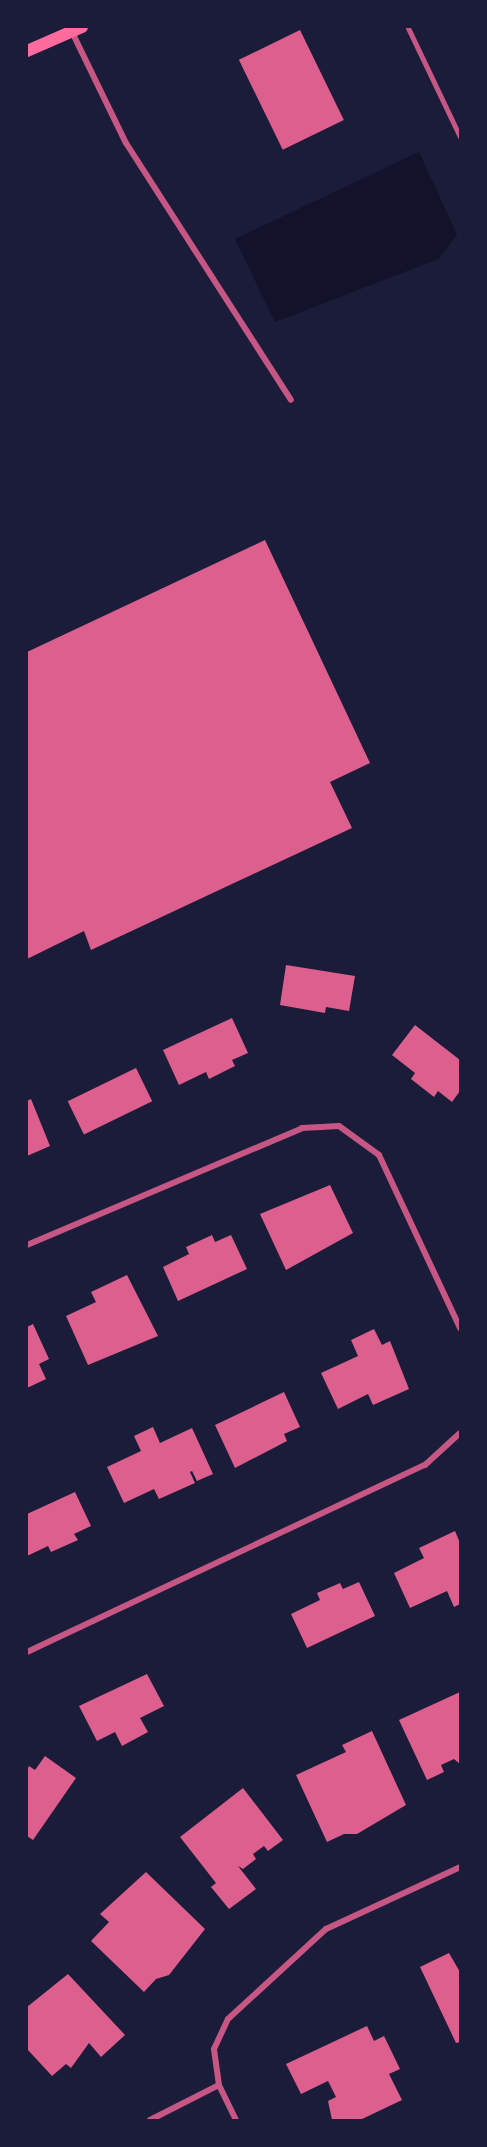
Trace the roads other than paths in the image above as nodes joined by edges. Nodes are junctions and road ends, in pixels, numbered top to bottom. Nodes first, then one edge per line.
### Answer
1 (408, 27) edge
2 (77, 29) edge
3 (27, 51) edge
4 (460, 136) edge
5 (291, 400) dead end
6 (27, 1245) edge
7 (460, 1328) edge
8 (460, 1433) edge
9 (27, 1652) edge
10 (460, 1867) edge
11 (219, 2085) junction
12 (150, 2120) edge
13 (236, 2120) edge

1 - 4 lane
2 - 3 main road
2 - 5 street
6 - 7 street
8 - 9 street
10 - 11 street
11 - 12 street
11 - 13 street

